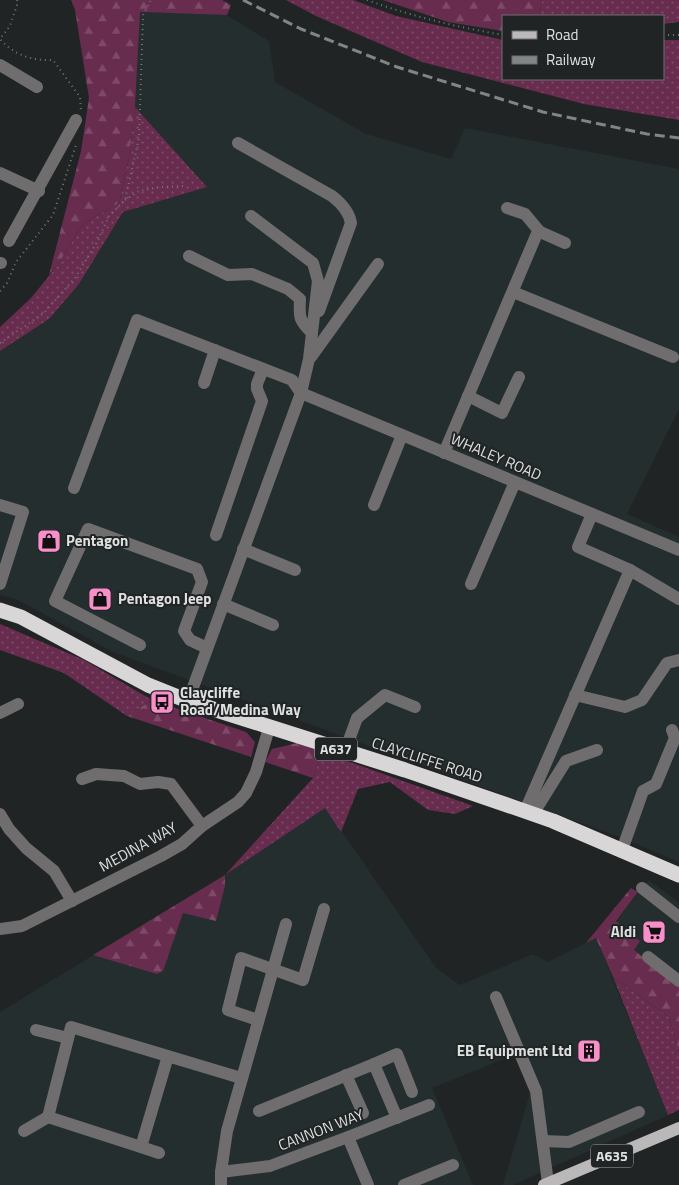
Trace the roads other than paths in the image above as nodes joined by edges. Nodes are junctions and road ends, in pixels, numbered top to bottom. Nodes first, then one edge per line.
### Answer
1 (0, 65) edge
2 (37, 87) dead end
3 (78, 117) road end
4 (238, 144) dead end
5 (0, 173) edge
6 (39, 191) junction
7 (507, 208) dead end
8 (252, 216) dead end
9 (538, 231) junction
10 (10, 242) dead end
11 (566, 243) dead end
12 (189, 256) dead end
13 (378, 264) dead end
14 (512, 292) junction
15 (313, 329) junction
16 (215, 350) junction
17 (673, 357) dead end
18 (309, 360) junction
19 (262, 369) junction
20 (518, 377) dead end
21 (204, 383) dead end
22 (301, 393) junction
23 (468, 396) junction
24 (402, 435) junction
25 (444, 453) junction
26 (515, 482) junction
27 (74, 488) dead end
28 (0, 505) edge
29 (374, 505) dead end
30 (592, 514) junction
31 (216, 535) dead end
32 (244, 549) junction
33 (679, 550) edge
34 (295, 570) dead end
35 (630, 570) junction
36 (0, 584) edge
37 (471, 584) dead end
38 (679, 599) edge
39 (223, 604) junction
40 (0, 610) edge
41 (273, 625) dead end
42 (140, 645) dead end
43 (207, 648) junction
44 (679, 660) edge
45 (576, 695) junction
46 (188, 701) junction
47 (18, 704) dead end
48 (415, 707) dead end
49 (1, 710) edge
50 (269, 728) junction
51 (672, 730) dead end
52 (597, 750) dead end
53 (344, 751) junction
54 (673, 758) edge
55 (82, 779) dead end
56 (529, 812) junction
57 (0, 814) edge
58 (202, 826) junction
59 (622, 850) junction
60 (679, 875) edge
61 (642, 888) dead end
62 (72, 901) junction
63 (324, 909) dead end
64 (679, 917) edge
65 (286, 924) dead end
66 (0, 929) edge
67 (648, 957) dead end
68 (273, 969) junction
69 (679, 981) edge
70 (496, 997) dead end
71 (258, 1020) junction
72 (36, 1030) dead end
73 (68, 1038) junction
74 (168, 1056) junction
75 (374, 1064) junction
76 (346, 1075) junction
77 (241, 1078) junction
78 (412, 1092) dead end
79 (429, 1105) dead end
80 (259, 1110) dead end
81 (639, 1112) dead end
82 (363, 1113) dead end
83 (48, 1117) junction
84 (397, 1118) junction
85 (679, 1128) edge
86 (24, 1131) dead end
87 (348, 1137) junction
88 (543, 1141) junction
89 (141, 1147) junction
90 (159, 1153) dead end
91 (452, 1165) dead end
92 (221, 1179) edge
93 (546, 1184) edge
94 (368, 1185) edge
95 (404, 1185) edge

1 - 2 street
3 - 6 street
4 - 15 street
5 - 6 street
6 - 10 street
7 - 9 street
8 - 15 street
9 - 11 street
9 - 14 street
12 - 15 street
13 - 18 street
14 - 17 street
14 - 23 street
15 - 18 street
16 - 19 street, WHALEY ROAD
16 - 21 street
16 - 27 street, WHALEY ROAD
18 - 22 street
19 - 22 street, WHALEY ROAD
19 - 31 street
20 - 23 street
22 - 24 street, WHALEY ROAD
22 - 32 street
23 - 25 street
24 - 25 street, WHALEY ROAD
24 - 29 street
25 - 26 street, WHALEY ROAD
26 - 30 street, WHALEY ROAD
26 - 37 street
28 - 36 street
30 - 33 street, WHALEY ROAD
30 - 35 street
32 - 34 street
32 - 39 street
35 - 38 street
35 - 45 street
39 - 41 street
39 - 43 street
40 - 46 highway, CLAYCLIFFE ROAD / A637
42 - 43 street
43 - 46 street
44 - 45 street
45 - 56 street
46 - 50 highway, CLAYCLIFFE ROAD / A637
47 - 49 street
48 - 53 street
50 - 53 highway, CLAYCLIFFE ROAD / A637
50 - 58 street, MEDINA WAY
51 - 54 street
52 - 56 street
53 - 56 highway, CLAYCLIFFE ROAD / A637
54 - 59 street
55 - 58 street
56 - 59 highway, CLAYCLIFFE ROAD / A637
57 - 62 street
58 - 62 street, MEDINA WAY
59 - 60 highway, CLAYCLIFFE ROAD / A637
61 - 64 street
62 - 66 street, MEDINA WAY
63 - 68 street
65 - 68 street, CANNON WAY
67 - 69 street
68 - 71 street, CANNON WAY
68 - 71 street
70 - 88 street
71 - 77 street, CANNON WAY
72 - 73 street
73 - 74 street
73 - 83 street
74 - 77 street
74 - 89 street
75 - 76 street
75 - 78 street
75 - 84 street
76 - 80 street
76 - 82 street
77 - 92 street, CANNON WAY
79 - 84 street, CANNON WAY
81 - 88 street
83 - 86 street
83 - 89 street
84 - 87 street, CANNON WAY
85 - 93 main road, A635
87 - 92 street, CANNON WAY
87 - 94 street
88 - 93 street
89 - 90 street
91 - 95 street

